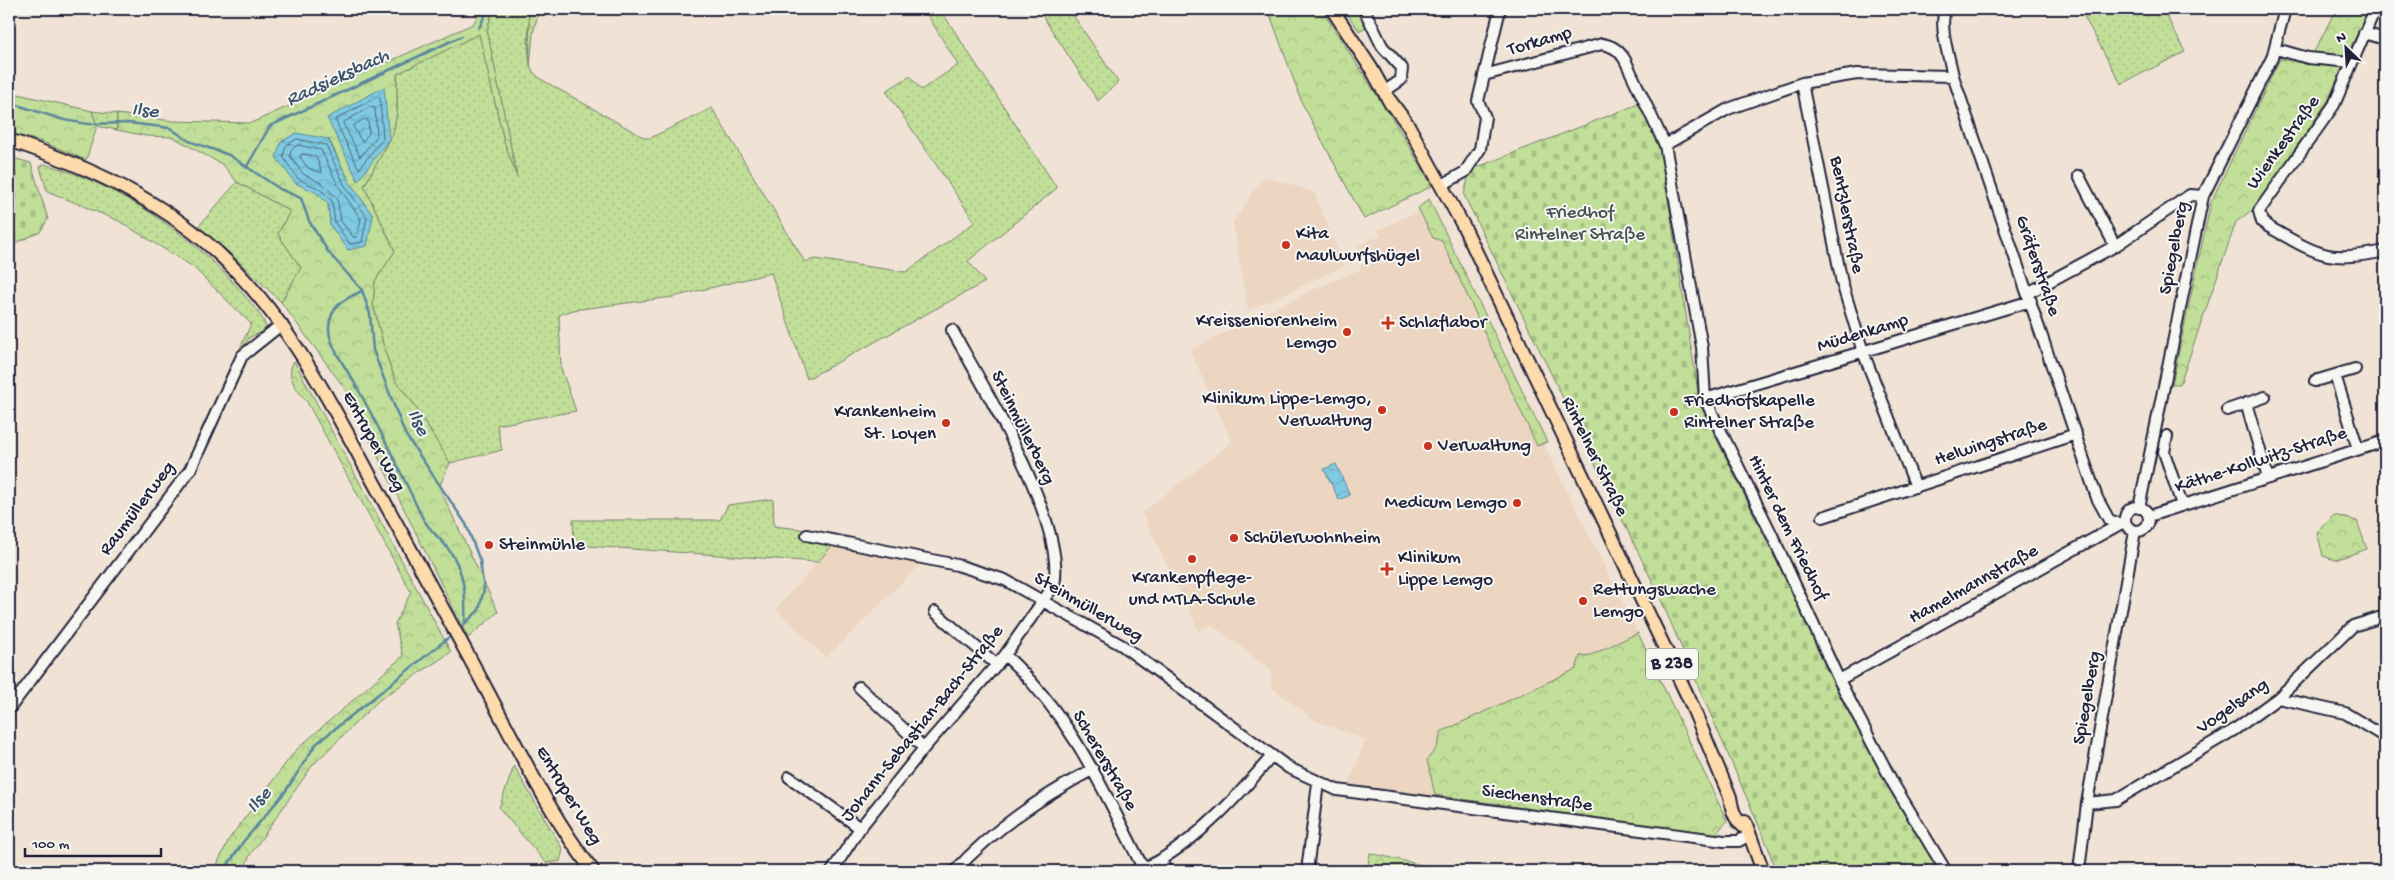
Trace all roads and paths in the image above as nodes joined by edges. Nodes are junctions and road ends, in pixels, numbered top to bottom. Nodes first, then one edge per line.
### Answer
1 (1332, 9) edge
2 (1364, 9) edge
3 (1500, 9) edge
4 (1945, 9) edge
5 (2285, 9) edge
6 (2375, 9) edge
7 (2364, 33) junction
8 (2385, 39) edge
9 (2276, 49) junction
10 (2351, 62) junction
11 (1484, 75) junction
12 (1953, 76) junction
13 (1802, 83) junction
14 (1386, 94) junction
15 (9, 140) edge
16 (1665, 144) junction
17 (2079, 176) dead end
18 (1442, 186) junction
19 (2203, 196) junction
20 (2115, 246) junction
21 (2385, 251) edge
22 (2029, 297) junction
23 (282, 324) junction
24 (952, 330) dead end
25 (1863, 352) junction
26 (2355, 369) dead end
27 (2335, 375) junction
28 (2315, 381) dead end
29 (2265, 397) dead end
30 (1706, 399) junction
31 (2246, 403) junction
32 (2227, 410) dead end
33 (2076, 434) junction
34 (2167, 436) dead end
35 (2385, 441) edge
36 (2358, 449) junction
37 (2268, 478) junction
38 (1916, 487) junction
39 (2182, 505) junction
40 (2140, 508) junction
41 (2148, 516) junction
42 (1823, 517) dead end
43 (2123, 523) junction
44 (2135, 531) junction
45 (808, 535) dead end
46 (1043, 600) junction
47 (935, 612) dead end
48 (2385, 616) edge
49 (1005, 655) junction
50 (997, 666) junction
51 (1839, 680) junction
52 (859, 687) dead end
53 (2278, 698) junction
54 (9, 709) edge
55 (2385, 737) edge
56 (924, 748) junction
57 (1271, 757) junction
58 (1093, 769) junction
59 (789, 777) dead end
60 (1318, 783) junction
61 (2087, 803) junction
62 (860, 828) junction
63 (1748, 832) junction
64 (1161, 860) junction
65 (1140, 870) edge
66 (593, 871) edge
67 (832, 871) edge
68 (955, 871) edge
69 (1166, 871) edge
70 (1307, 871) edge
71 (1763, 871) edge
72 (1946, 871) edge
73 (2079, 871) edge

1 - 14 main road, Rintelner Straße / B 238
2 - 14 street
3 - 11 street
4 - 12 street, Gräferstraße
5 - 9 street, Spiegelberg
6 - 7 street, Wienkestraße
7 - 8 street
7 - 10 street, Wienkestraße
9 - 10 street
9 - 19 street, Spiegelberg
10 - 21 street, Wienkestraße
11 - 16 street, Torkamp
11 - 18 street
12 - 13 street
12 - 22 street, Gräferstraße
13 - 16 street
13 - 25 street, Bentzlerstraße
14 - 18 main road, Rintelner Straße / B 238
15 - 23 main road, Entruper Weg
16 - 30 street, Hinter dem Friedhof
17 - 20 street
18 - 63 main road, Rintelner Straße / B 238
19 - 20 street, Müdenkamp
19 - 40 street, Spiegelberg
20 - 22 street, Müdenkamp
22 - 25 street, Müdenkamp
22 - 33 street, Gräferstraße
23 - 54 street, Raumüllerweg
23 - 66 main road, Entruper Weg
24 - 46 street, Steinmüllerberg
25 - 30 street, Müdenkamp
25 - 38 street, Helwingstraße
26 - 27 street
27 - 28 street
27 - 36 street
29 - 31 street
30 - 51 street, Hinter dem Friedhof
31 - 32 street
31 - 37 street
33 - 38 street, Helwingstraße
33 - 43 street, Gräferstraße
34 - 39 street
35 - 36 street, Käthe-Kollwitz-Straße
36 - 37 street, Käthe-Kollwitz-Straße
37 - 39 street, Käthe-Kollwitz-Straße
38 - 42 street, Helwingstraße
39 - 41 street, Käthe-Kollwitz-Straße
40 - 41 street
40 - 43 street
41 - 44 street
43 - 44 street
43 - 51 street, Hamelmannstraße
44 - 61 street, Spiegelberg
45 - 46 street, Steinmüllerweg
46 - 49 street, Johann-Sebastian-Bach-Straße
46 - 57 street, Steinmüllerweg
47 - 50 street
48 - 53 street, Vogelsang
49 - 50 street, Johann-Sebastian-Bach-Straße
49 - 58 street, Schererstraße
50 - 56 street, Johann-Sebastian-Bach-Straße
51 - 72 street, Hinter dem Friedhof
52 - 56 street
53 - 55 street
53 - 61 street, Vogelsang
56 - 62 street, Johann-Sebastian-Bach-Straße
57 - 60 street, Steinmüllerweg
57 - 64 street
58 - 65 street, Schererstraße
58 - 68 street
59 - 62 street
60 - 63 street, Siechenstraße
60 - 70 street
61 - 73 street, Spiegelberg
62 - 67 street, Johann-Sebastian-Bach-Straße
63 - 71 main road, Rintelner Straße / B 238
64 - 65 street
64 - 69 street

